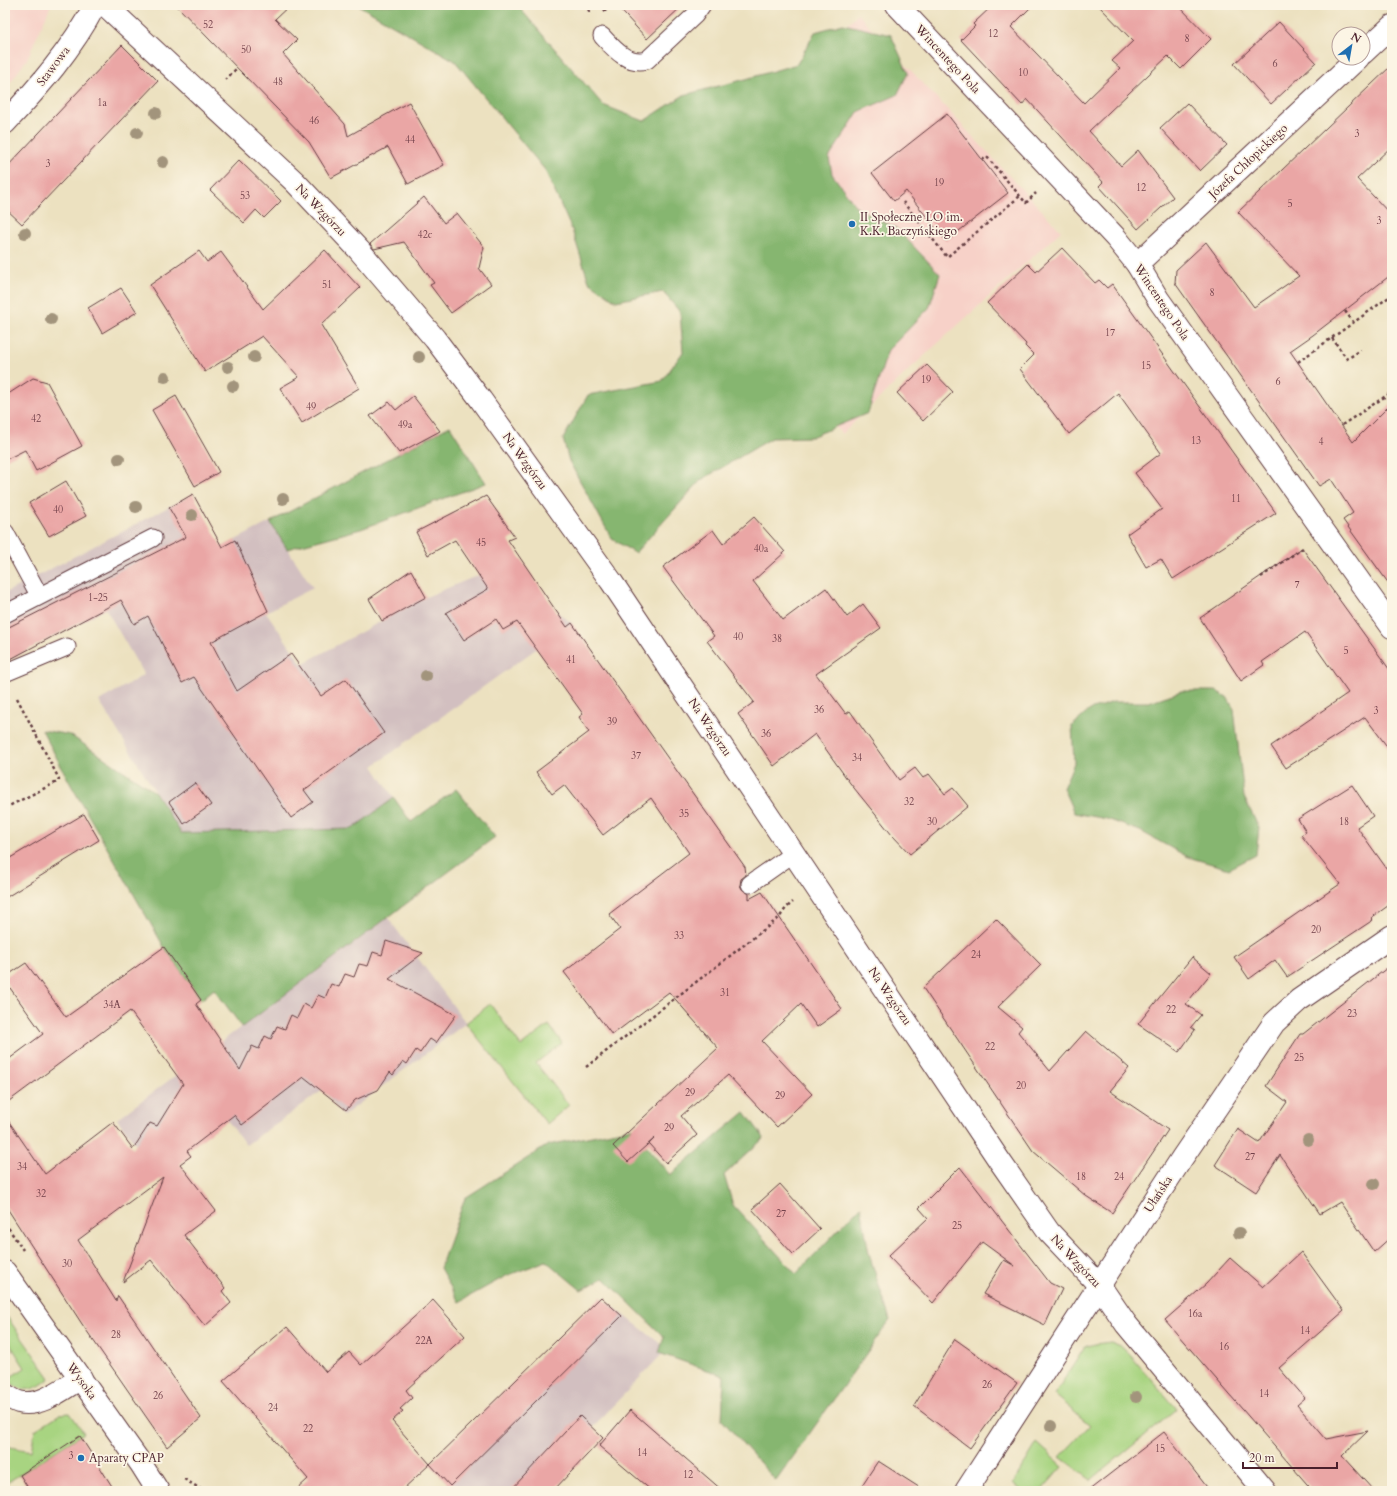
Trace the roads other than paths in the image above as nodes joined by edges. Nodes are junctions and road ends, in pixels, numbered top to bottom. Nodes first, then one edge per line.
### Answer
1 (95, 5) edge
2 (105, 5) edge
3 (702, 5) edge
4 (897, 5) edge
5 (1392, 26) edge
6 (602, 36) dead end
7 (1371, 46) edge
8 (1349, 66) edge
9 (5, 123) edge
10 (1137, 264) junction
11 (5, 532) edge
12 (153, 538) dead end
13 (39, 595) junction
14 (5, 614) edge
15 (1389, 616) edge
16 (67, 647) dead end
17 (5, 673) edge
18 (794, 853) junction
19 (750, 884) dead end
20 (1392, 936) edge
21 (5, 1272) edge
22 (1100, 1286) junction
23 (81, 1378) junction
24 (5, 1395) edge
25 (158, 1491) edge
26 (966, 1491) edge
27 (1264, 1491) edge

1 - 9 street, Stawowa
2 - 18 street, Na Wzgórzu
3 - 6 lane
4 - 10 street, Wincentego Pola
5 - 7 street
8 - 10 street, Józefa Chłopickiego
10 - 15 street, Wincentego Pola
11 - 13 lane
12 - 13 lane
13 - 14 lane
16 - 17 lane
18 - 19 lane
18 - 22 street, Na Wzgórzu
20 - 22 street, Ułańska
21 - 23 street, Wysoka
22 - 26 street, Ułańska
22 - 27 street, Na Wzgórzu
23 - 24 street
23 - 25 street, Wysoka

